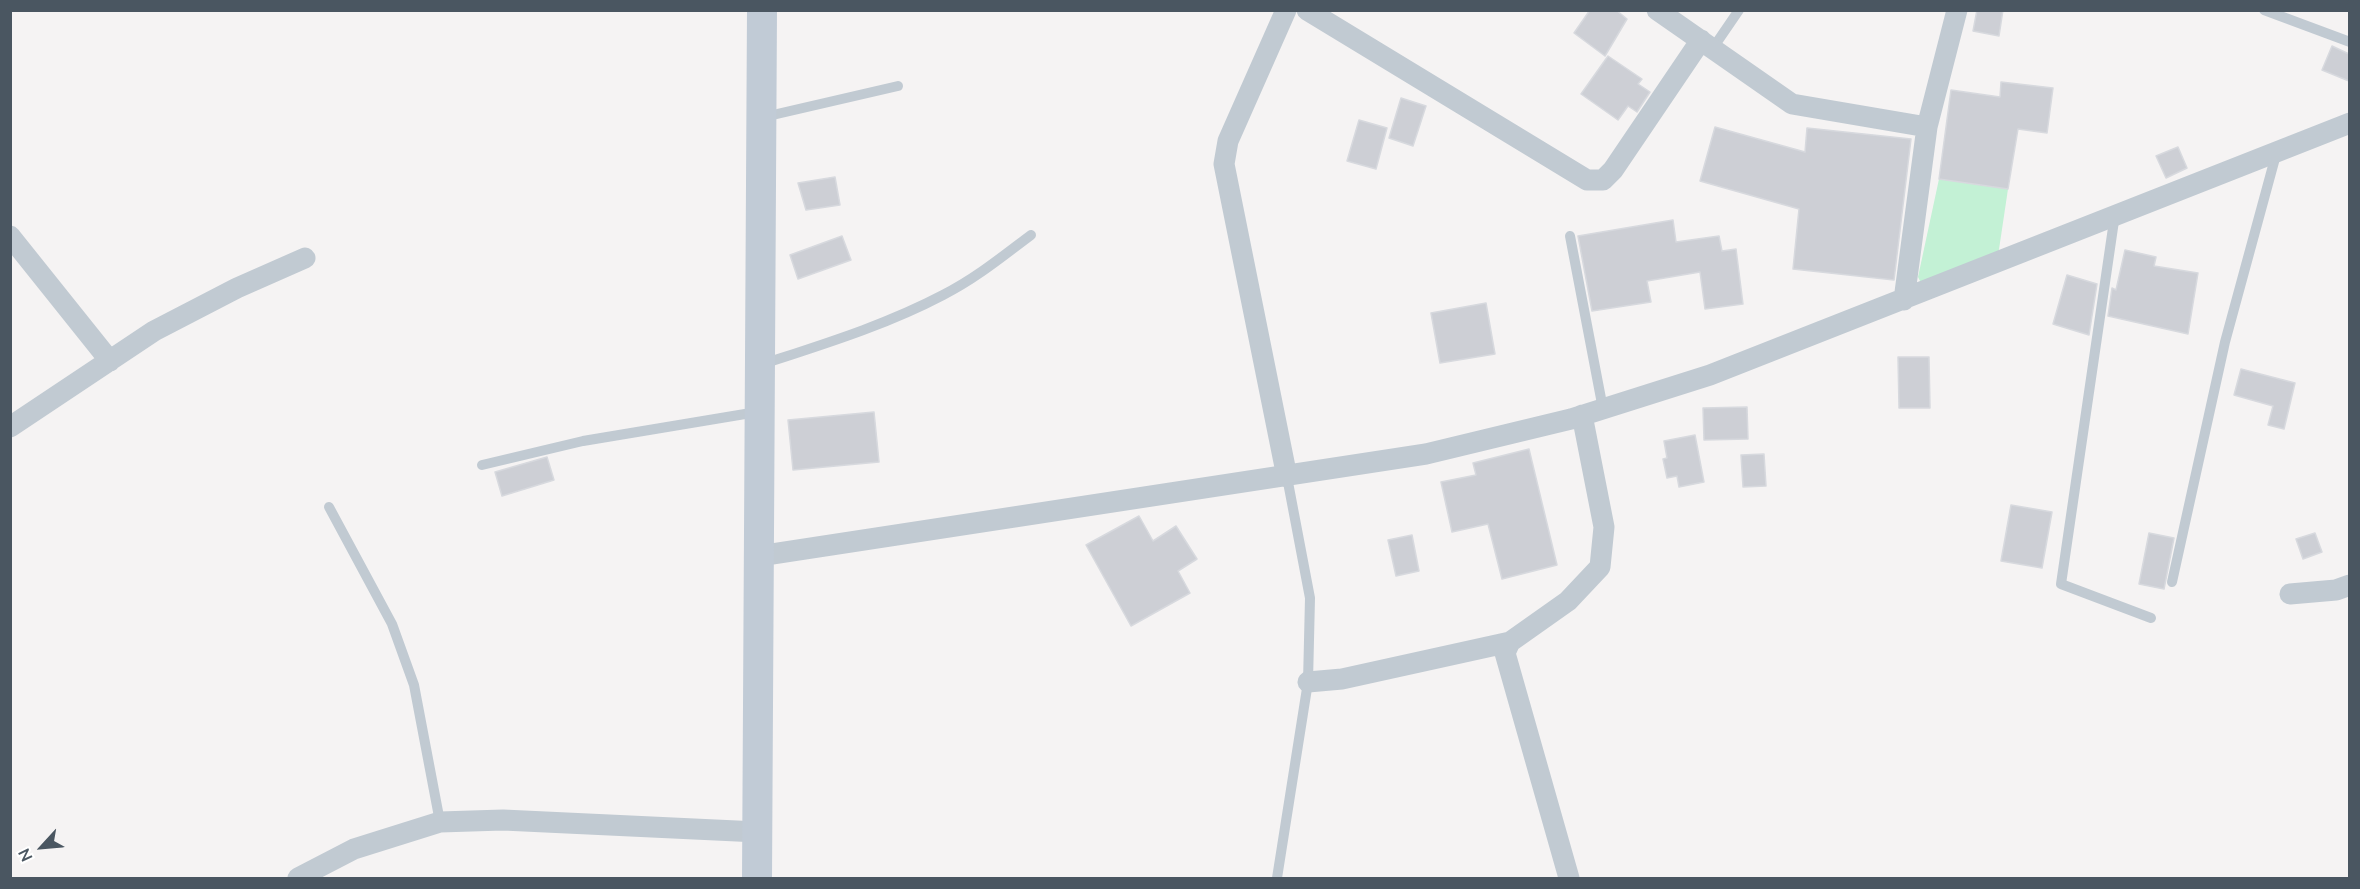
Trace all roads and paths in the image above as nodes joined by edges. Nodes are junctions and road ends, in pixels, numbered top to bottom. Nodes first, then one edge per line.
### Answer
1 (762, 10) edge
2 (1286, 10) edge
3 (1307, 10) edge
4 (1657, 10) edge
5 (1739, 10) edge
6 (1957, 10) edge
7 (2264, 10) edge
8 (2349, 42) edge
9 (1707, 44) junction
10 (898, 86) dead end
11 (762, 118) junction
12 (2349, 123) edge
13 (1927, 127) junction
14 (2277, 151) junction
15 (2115, 213) junction
16 (1031, 235) dead end
17 (10, 236) edge
18 (1570, 236) dead end
19 (304, 258) dead end
20 (1904, 300) junction
21 (110, 361) junction
22 (760, 365) junction
23 (760, 411) junction
24 (1592, 412) junction
25 (10, 427) edge
26 (482, 465) dead end
27 (1287, 477) junction
28 (329, 507) dead end
29 (759, 556) junction
30 (2172, 582) dead end
31 (2349, 585) edge
32 (2290, 594) dead end
33 (2151, 618) dead end
34 (1510, 642) junction
35 (1308, 682) junction
36 (440, 822) junction
37 (758, 832) junction
38 (298, 879) edge
39 (757, 879) edge
40 (1277, 879) edge
41 (1569, 879) edge

1 - 11 street
2 - 27 street
3 - 9 street
4 - 9 street
5 - 9 lane
6 - 13 street
7 - 8 lane
9 - 13 street
10 - 11 lane
11 - 22 street
12 - 14 street
13 - 20 street
14 - 15 street
14 - 30 lane
15 - 20 street
15 - 33 lane
16 - 22 lane
17 - 21 street
18 - 24 lane
19 - 21 street
20 - 24 street
21 - 25 street
22 - 23 street
23 - 26 lane
23 - 29 street
24 - 27 street
24 - 34 street
27 - 29 street
27 - 35 lane
28 - 36 lane
29 - 37 street
31 - 32 street
34 - 35 street
34 - 41 street
35 - 40 lane
36 - 37 street
36 - 38 street
37 - 39 street

